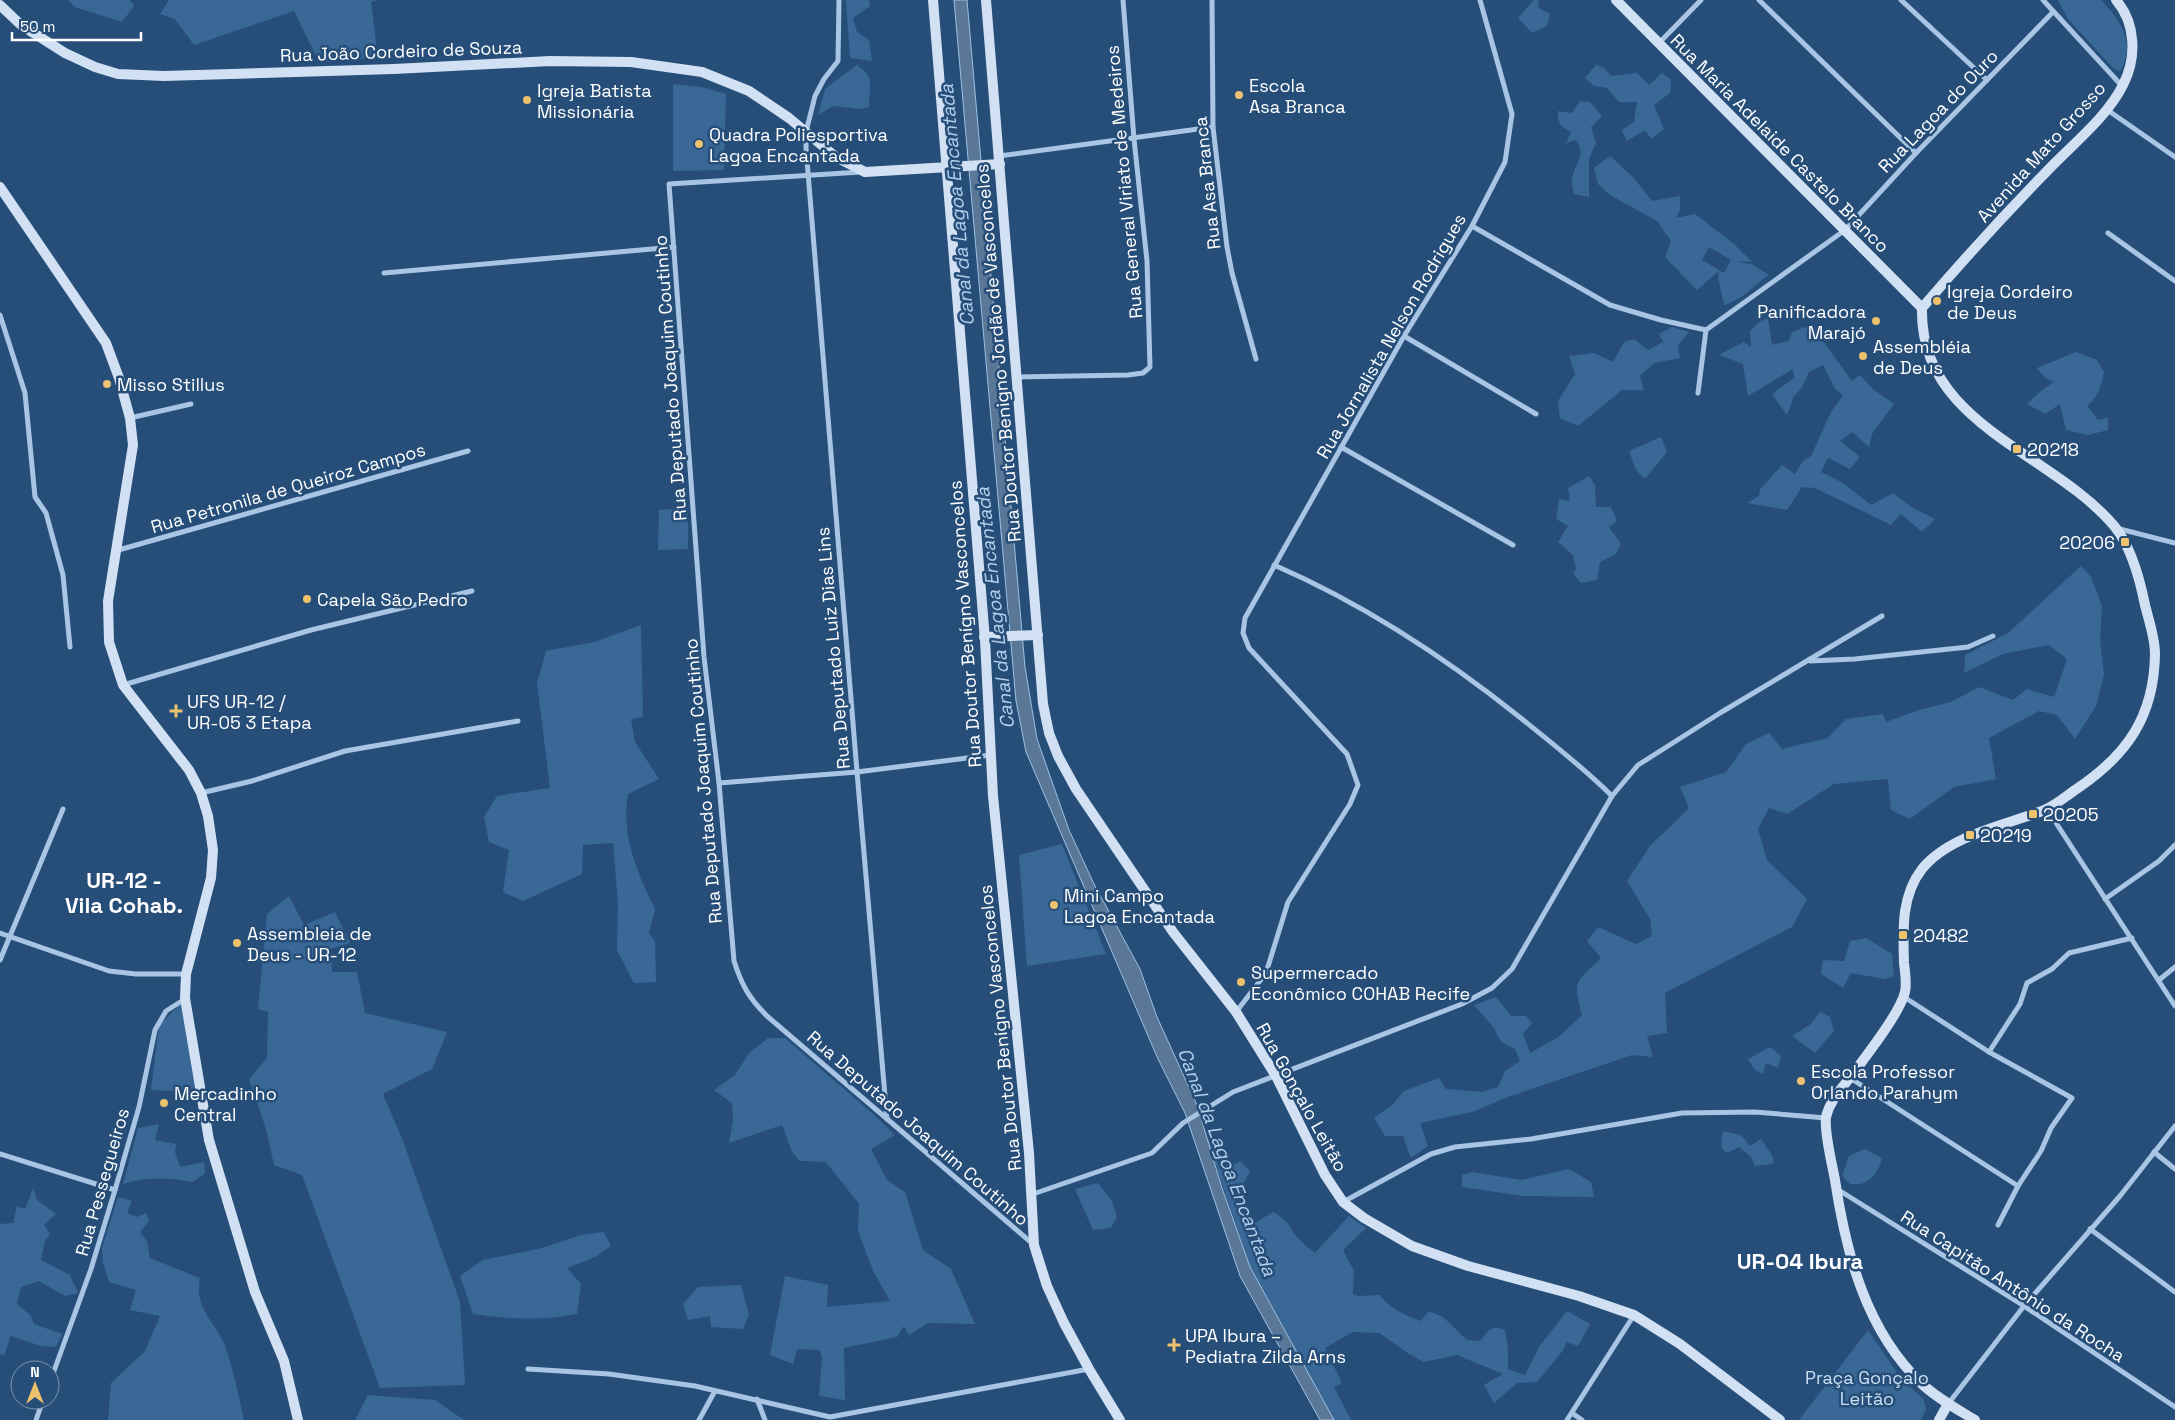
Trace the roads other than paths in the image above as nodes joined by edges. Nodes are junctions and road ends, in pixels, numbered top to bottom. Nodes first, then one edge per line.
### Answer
1 (838, 0) edge
2 (933, 0) edge
3 (986, 0) edge
4 (1123, 0) edge
5 (1212, 0) edge
6 (1480, 0) edge
7 (1616, 0) edge
8 (1701, 0) edge
9 (1760, 0) edge
10 (1901, 0) edge
11 (2043, 0) edge
12 (2116, 0) edge
13 (0, 5) edge
14 (2053, 12) junction
15 (1658, 43) junction
16 (1987, 80) junction
17 (2122, 86) junction
18 (2106, 109) junction
19 (1213, 127) junction
20 (806, 132) junction
21 (1134, 139) junction
22 (1916, 153) junction
23 (2175, 157) edge
24 (997, 161) junction
25 (951, 166) junction
26 (865, 172) junction
27 (809, 175) junction
28 (0, 187) edge
29 (1472, 226) junction
30 (1845, 230) junction
31 (2108, 233) dead end
32 (674, 247) junction
33 (384, 273) dead end
34 (2175, 281) edge
35 (1922, 308) junction
36 (0, 315) edge
37 (1706, 330) junction
38 (1404, 336) junction
39 (1256, 359) dead end
40 (1016, 377) junction
41 (1698, 393) dead end
42 (191, 404) dead end
43 (1536, 414) dead end
44 (130, 418) junction
45 (1341, 447) junction
46 (468, 451) dead end
47 (2116, 528) junction
48 (2175, 543) edge
49 (1512, 545) dead end
50 (114, 551) junction
51 (1274, 565) junction
52 (472, 591) dead end
53 (1882, 616) dead end
54 (1038, 636) junction
55 (1993, 636) dead end
56 (984, 638) junction
57 (70, 647) dead end
58 (1807, 661) junction
59 (123, 685) junction
60 (1043, 704) joint
61 (518, 721) dead end
62 (991, 755) junction
63 (857, 772) junction
64 (719, 784) junction
65 (201, 793) junction
66 (1612, 796) junction
67 (64, 809) dead end
68 (2047, 809) junction
69 (2175, 845) edge
70 (2105, 899) junction
71 (0, 933) edge
72 (10, 937) junction
73 (2132, 938) junction
74 (0, 960) edge
75 (2175, 967) edge
76 (186, 974) junction
77 (2158, 980) junction
78 (1903, 997) junction
79 (185, 998) junction
80 (2175, 1006) edge
81 (1236, 1012) junction
82 (1989, 1052) junction
83 (1276, 1076) junction
84 (1850, 1078) junction
85 (1826, 1118) junction
86 (888, 1120) junction
87 (2175, 1126) edge
88 (2154, 1152) junction
89 (0, 1154) edge
90 (2175, 1169) edge
91 (2018, 1186) junction
92 (1836, 1189) junction
93 (115, 1190) junction
94 (1033, 1194) junction
95 (1343, 1202) junction
96 (1998, 1225) dead end
97 (2090, 1229) junction
98 (1034, 1245) junction
99 (2175, 1292) edge
100 (2024, 1306) junction
101 (1634, 1315) junction
102 (58, 1360) edge
103 (528, 1369) dead end
104 (1089, 1369) junction
105 (715, 1391) junction
106 (756, 1399) junction
107 (1948, 1404) junction
108 (2175, 1407) edge
109 (1572, 1413) junction
110 (830, 1418) edge
111 (298, 1420) edge
112 (699, 1420) edge
113 (765, 1420) edge
114 (1120, 1420) edge
115 (1568, 1420) edge
116 (1582, 1420) edge
117 (1780, 1420) edge
118 (1939, 1420) edge
119 (1975, 1420) edge

1 - 20 street
2 - 25 main road, Rua Doutor Benígno Vasconcelos
3 - 24 main road, Rua Doutor Benigno Jordão de Vasconcelos
4 - 21 street, Rua General Viriato de Medeiros
5 - 19 street, Rua Asa Branca
6 - 29 street, Rua Jornalista Nelson Rodrigues
7 - 15 main road, Rua Maria Adelaide Castelo Branco
8 - 15 street
9 - 22 street
10 - 16 street
11 - 14 street
12 - 17 main road, Avenida Mato Grosso
13 - 20 main road, Rua João Cordeiro de Souza
14 - 16 street, Rua Lagoa do Ouro
14 - 17 street
15 - 30 main road, Rua Maria Adelaide Castelo Branco
16 - 22 street, Rua Lagoa do Ouro
17 - 18 main road, Avenida Mato Grosso
18 - 23 street
18 - 35 main road, Avenida Mato Grosso
19 - 21 street
19 - 39 street, Rua Asa Branca
20 - 26 main road, Rua João Cordeiro de Souza
20 - 27 street
21 - 24 street
21 - 40 street, Rua General Viriato de Medeiros
22 - 30 street, Rua Lagoa do Ouro
24 - 25 main road
24 - 40 main road, Rua Doutor Benigno Jordão de Vasconcelos
25 - 26 main road
25 - 56 main road, Rua Doutor Benígno Vasconcelos
26 - 27 street
27 - 32 street, Rua Deputado Joaquim Coutinho
27 - 63 street, Rua Deputado Luiz Dias Lins
28 - 44 main road
29 - 37 street
29 - 38 street, Rua Jornalista Nelson Rodrigues
30 - 35 main road, Rua Maria Adelaide Castelo Branco
30 - 37 street, Rua Lagoa do Ouro
31 - 34 street
32 - 33 street
32 - 64 street, Rua Deputado Joaquim Coutinho
35 - 47 main road
36 - 57 street
37 - 41 street
38 - 43 street
38 - 45 street, Rua Jornalista Nelson Rodrigues
40 - 54 main road, Rua Doutor Benigno Jordão de Vasconcelos
42 - 44 street
44 - 50 main road
45 - 49 street
45 - 51 street, Rua Jornalista Nelson Rodrigues
46 - 50 street, Rua Petronila de Queiroz Campos
47 - 48 street
47 - 68 main road
50 - 59 main road
51 - 66 street
51 - 81 street, Rua Jornalista Nelson Rodrigues
52 - 59 street
53 - 58 street
54 - 56 main road
54 - 56 street
54 - 60 main road, Rua Doutor Benigno Jordão de Vasconcelos
55 - 58 street
56 - 62 main road, Rua Doutor Benígno Vasconcelos
58 - 66 street
59 - 65 main road
60 - 81 main road, Rua Gonçalo Leitão
61 - 65 street
62 - 63 street
62 - 94 main road, Rua Doutor Benígno Vasconcelos
63 - 64 street
63 - 86 street, Rua Deputado Luiz Dias Lins
64 - 86 street, Rua Deputado Joaquim Coutinho
65 - 76 main road
66 - 83 street
67 - 72 street
68 - 70 street
68 - 78 main road
69 - 70 street
70 - 73 street
71 - 72 street
72 - 74 street
72 - 76 street
73 - 77 street
73 - 82 street
75 - 77 street
76 - 79 main road
77 - 80 street
78 - 82 street
78 - 84 main road
79 - 93 street, Rua Pessegueiros
79 - 111 main road
81 - 83 main road, Rua Gonçalo Leitão
82 - 91 street
83 - 94 street
83 - 95 main road, Rua Gonçalo Leitão
84 - 85 main road
84 - 91 street
85 - 92 main road
85 - 95 street
86 - 98 street, Rua Deputado Joaquim Coutinho
87 - 88 street
88 - 90 street
88 - 97 street
89 - 93 street
91 - 96 street
92 - 100 street, Rua Capitão Antônio da Rocha
92 - 107 main road
93 - 102 street, Rua Pessegueiros
94 - 98 main road, Rua Doutor Benígno Vasconcelos
95 - 101 main road, Rua Gonçalo Leitão
97 - 99 street
97 - 100 street
98 - 104 main road, Rua Doutor Benígno Vasconcelos
100 - 107 street
100 - 108 street, Rua Capitão Antônio da Rocha
101 - 109 street
101 - 117 main road, Rua Gonçalo Leitão
103 - 105 street
104 - 110 street
104 - 114 main road, Rua Doutor Benígno Vasconcelos
105 - 106 street
105 - 112 street
106 - 110 street
106 - 113 street
107 - 118 main road
107 - 119 main road
109 - 115 street
109 - 116 street

